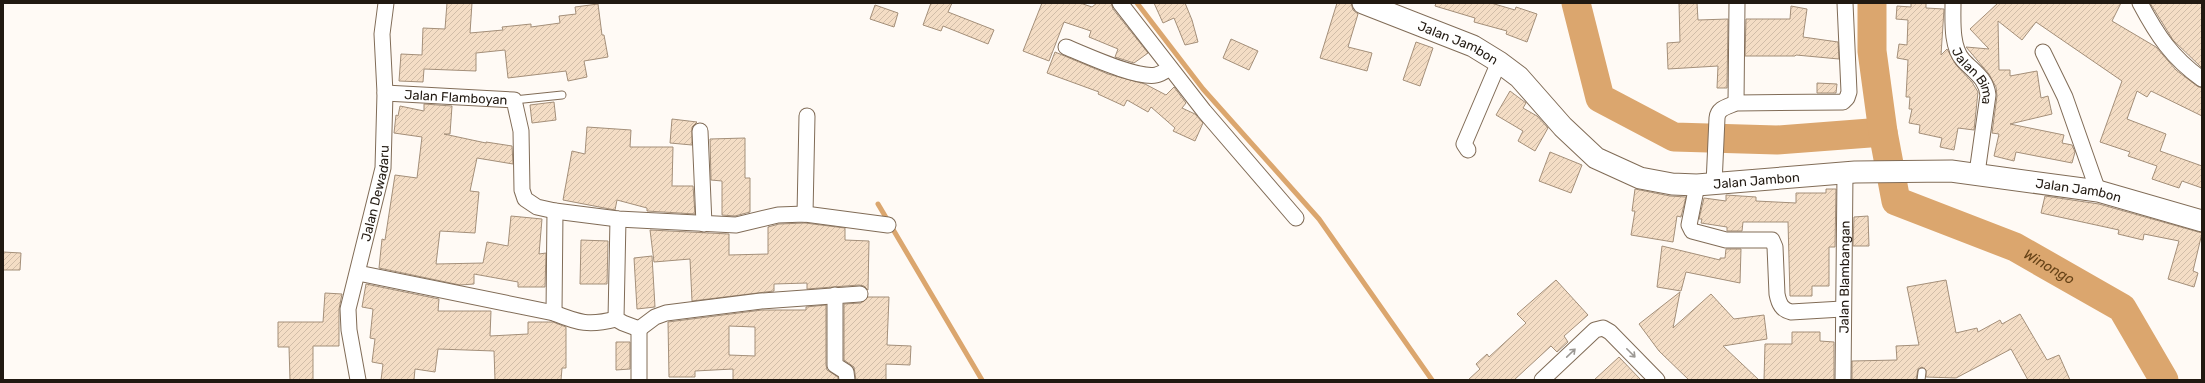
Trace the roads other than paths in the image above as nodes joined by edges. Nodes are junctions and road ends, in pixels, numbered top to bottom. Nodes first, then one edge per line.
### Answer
1 (386, 3) edge
2 (1120, 3) edge
3 (1363, 3) edge
4 (1737, 3) edge
5 (1845, 3) edge
6 (1953, 3) edge
7 (2140, 3) edge
8 (1066, 47) dead end
9 (2044, 52) dead end
10 (1499, 62) junction
11 (1170, 68) junction
12 (2202, 79) edge
13 (385, 94) junction
14 (562, 95) dead end
15 (514, 100) junction
16 (1736, 104) junction
17 (806, 116) dead end
18 (700, 131) dead end
19 (1468, 150) dead end
20 (1850, 173) junction
21 (1976, 173) junction
22 (1705, 185) junction
23 (2098, 191) junction
24 (555, 211) junction
25 (805, 214) junction
26 (1296, 218) dead end
27 (618, 219) junction
28 (2202, 221) edge
29 (704, 224) junction
30 (888, 225) dead end
31 (358, 273) junction
32 (860, 294) dead end
33 (835, 295) junction
34 (1842, 309) junction
35 (554, 312) junction
36 (616, 318) junction
37 (639, 329) junction
38 (1922, 372) dead end
39 (358, 380) edge
40 (639, 380) edge
41 (847, 380) edge
42 (1542, 380) edge
43 (1657, 380) edge
44 (1843, 380) edge
45 (1921, 380) edge

1 - 13 street, Jalan Dewadaru
2 - 11 street
3 - 10 main road, Jalan Jambon
4 - 16 street
5 - 16 street
6 - 21 street, Jalan Bima
7 - 12 street
8 - 11 street
9 - 23 street
10 - 19 street
10 - 22 main road, Jalan Jambon
11 - 26 street
13 - 15 street, Jalan Flamboyan
13 - 31 street, Jalan Dewadaru
14 - 15 lane
15 - 24 street, Jalan Flamboyan
16 - 22 street
17 - 25 street
18 - 29 street
20 - 21 main road, Jalan Jambon
20 - 22 main road, Jalan Jambon
20 - 34 street, Jalan Blambangan
21 - 23 main road, Jalan Jambon
22 - 34 street
23 - 28 main road, Jalan Jambon
24 - 27 street, Jalan Flamboyan
24 - 35 street
25 - 29 street, Jalan Flamboyan
25 - 30 street, Jalan Flamboyan
27 - 29 street, Jalan Flamboyan
27 - 36 street
31 - 35 street
31 - 39 street, Jalan Dewadaru
32 - 33 street
33 - 37 street
33 - 41 street
34 - 44 street, Jalan Blambangan
35 - 36 street
36 - 37 street
37 - 40 street
38 - 45 lane
42 -> 43 street

